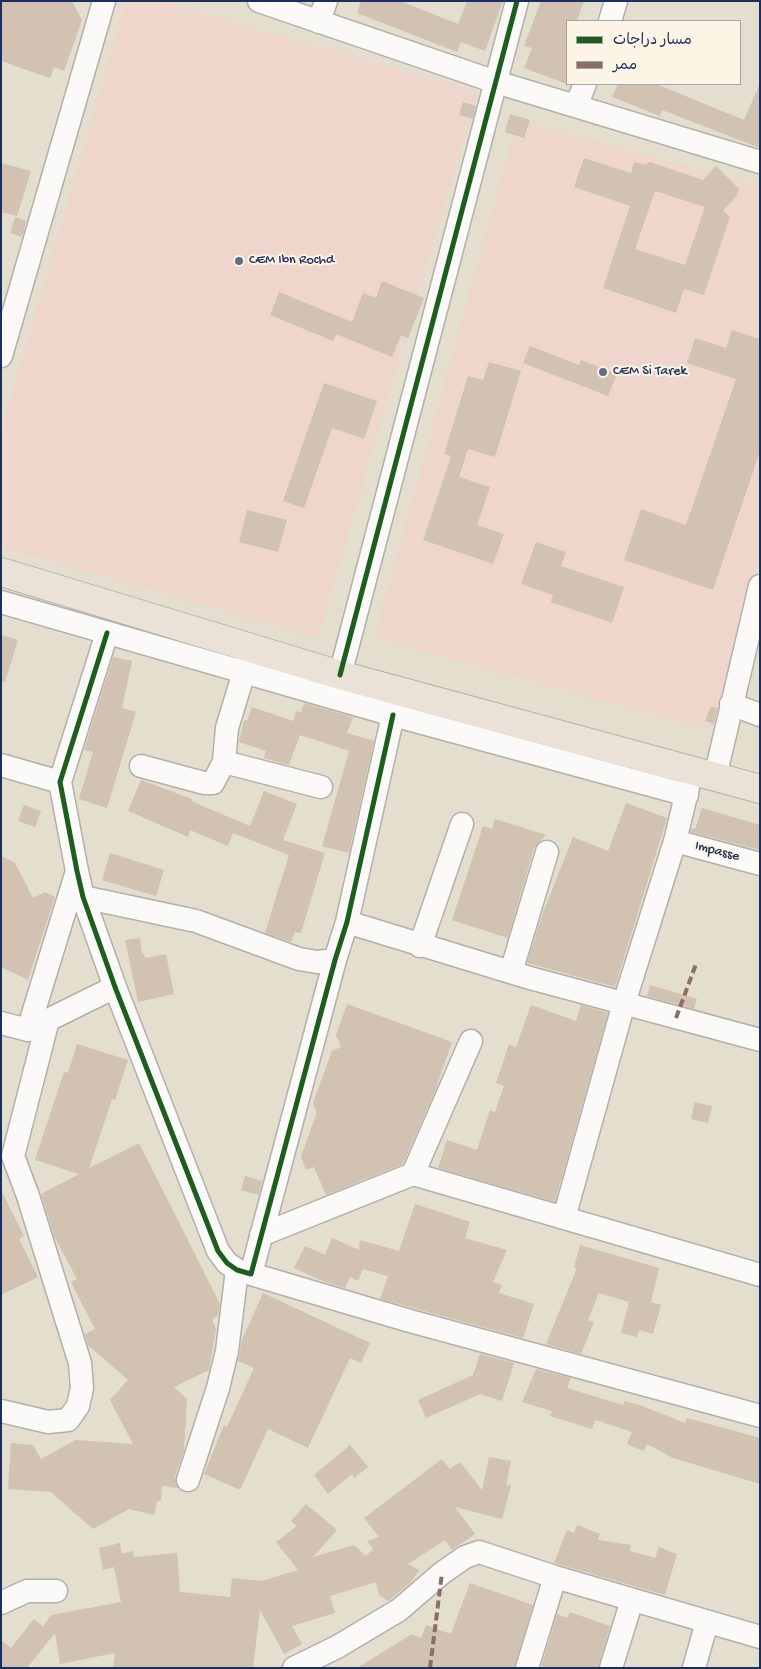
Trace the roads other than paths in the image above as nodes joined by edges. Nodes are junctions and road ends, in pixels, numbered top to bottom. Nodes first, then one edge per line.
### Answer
1 (104, 1) edge
2 (259, 1) edge
3 (516, 1) edge
4 (616, 1) edge
5 (322, 11) edge
6 (610, 20) edge
7 (496, 82) junction
8 (585, 85) edge
9 (576, 106) junction
10 (760, 162) edge
11 (6, 322) edge
12 (1, 356) edge
13 (1, 572) edge
14 (760, 586) edge
15 (1, 602) edge
16 (107, 633) junction
17 (247, 660) junction
18 (340, 675) junction
19 (731, 704) junction
20 (392, 715) junction
21 (760, 715) edge
22 (224, 762) junction
23 (1, 765) edge
24 (141, 766) dead end
25 (698, 781) junction
26 (60, 782) junction
27 (321, 787) dead end
28 (760, 789) edge
29 (462, 824) dead end
30 (675, 841) junction
31 (547, 852) dead end
32 (760, 864) edge
33 (77, 871) junction
34 (83, 897) junction
35 (347, 922) junction
36 (420, 946) junction
37 (335, 960) junction
38 (511, 972) junction
39 (115, 987) junction
40 (624, 1003) junction
41 (48, 1020) junction
42 (1, 1023) edge
43 (28, 1030) junction
44 (760, 1040) edge
45 (471, 1041) dead end
46 (7, 1159) edge
47 (413, 1174) junction
48 (564, 1218) junction
49 (260, 1235) junction
50 (244, 1272) junction
51 (760, 1275) edge
52 (2, 1412) edge
53 (760, 1416) edge
54 (188, 1480) dead end
55 (555, 1578) junction
56 (56, 1591) dead end
57 (632, 1600) junction
58 (1, 1603) edge
59 (707, 1622) junction
60 (760, 1637) edge
61 (294, 1668) edge
62 (527, 1668) edge
63 (612, 1668) edge
64 (694, 1668) edge

1 - 11 street
2 - 5 street
3 - 7 street
4 - 6 street
5 - 7 street
7 - 9 street
7 - 18 street
8 - 9 street
9 - 10 street
11 - 12 street
13 - 17 main road
14 - 19 street
15 - 16 street
16 - 17 street
16 - 26 street
17 - 18 main road
17 - 20 street
17 - 22 street
18 - 25 main road
19 - 21 street
19 - 25 street
20 - 25 street
20 - 35 street
22 - 24 street
22 - 27 street
23 - 26 street
25 - 28 main road
25 - 30 street
26 - 33 street
29 - 36 street
30 - 32 street, Impasse
30 - 40 street
31 - 38 street
33 - 34 street
33 - 43 street
34 - 37 street
34 - 39 street
35 - 36 street
35 - 37 street
36 - 38 street
37 - 49 street
38 - 40 street
39 - 41 street
39 - 50 street
40 - 44 street
40 - 48 street
41 - 43 street
41 - 46 street
42 - 43 street
45 - 47 street
46 - 52 street
47 - 48 street
47 - 49 street
48 - 51 street
49 - 50 street
50 - 53 street
50 - 54 street
55 - 57 street
55 - 61 street
55 - 62 street
56 - 58 street
57 - 59 street
57 - 63 street
59 - 60 street
59 - 64 street

